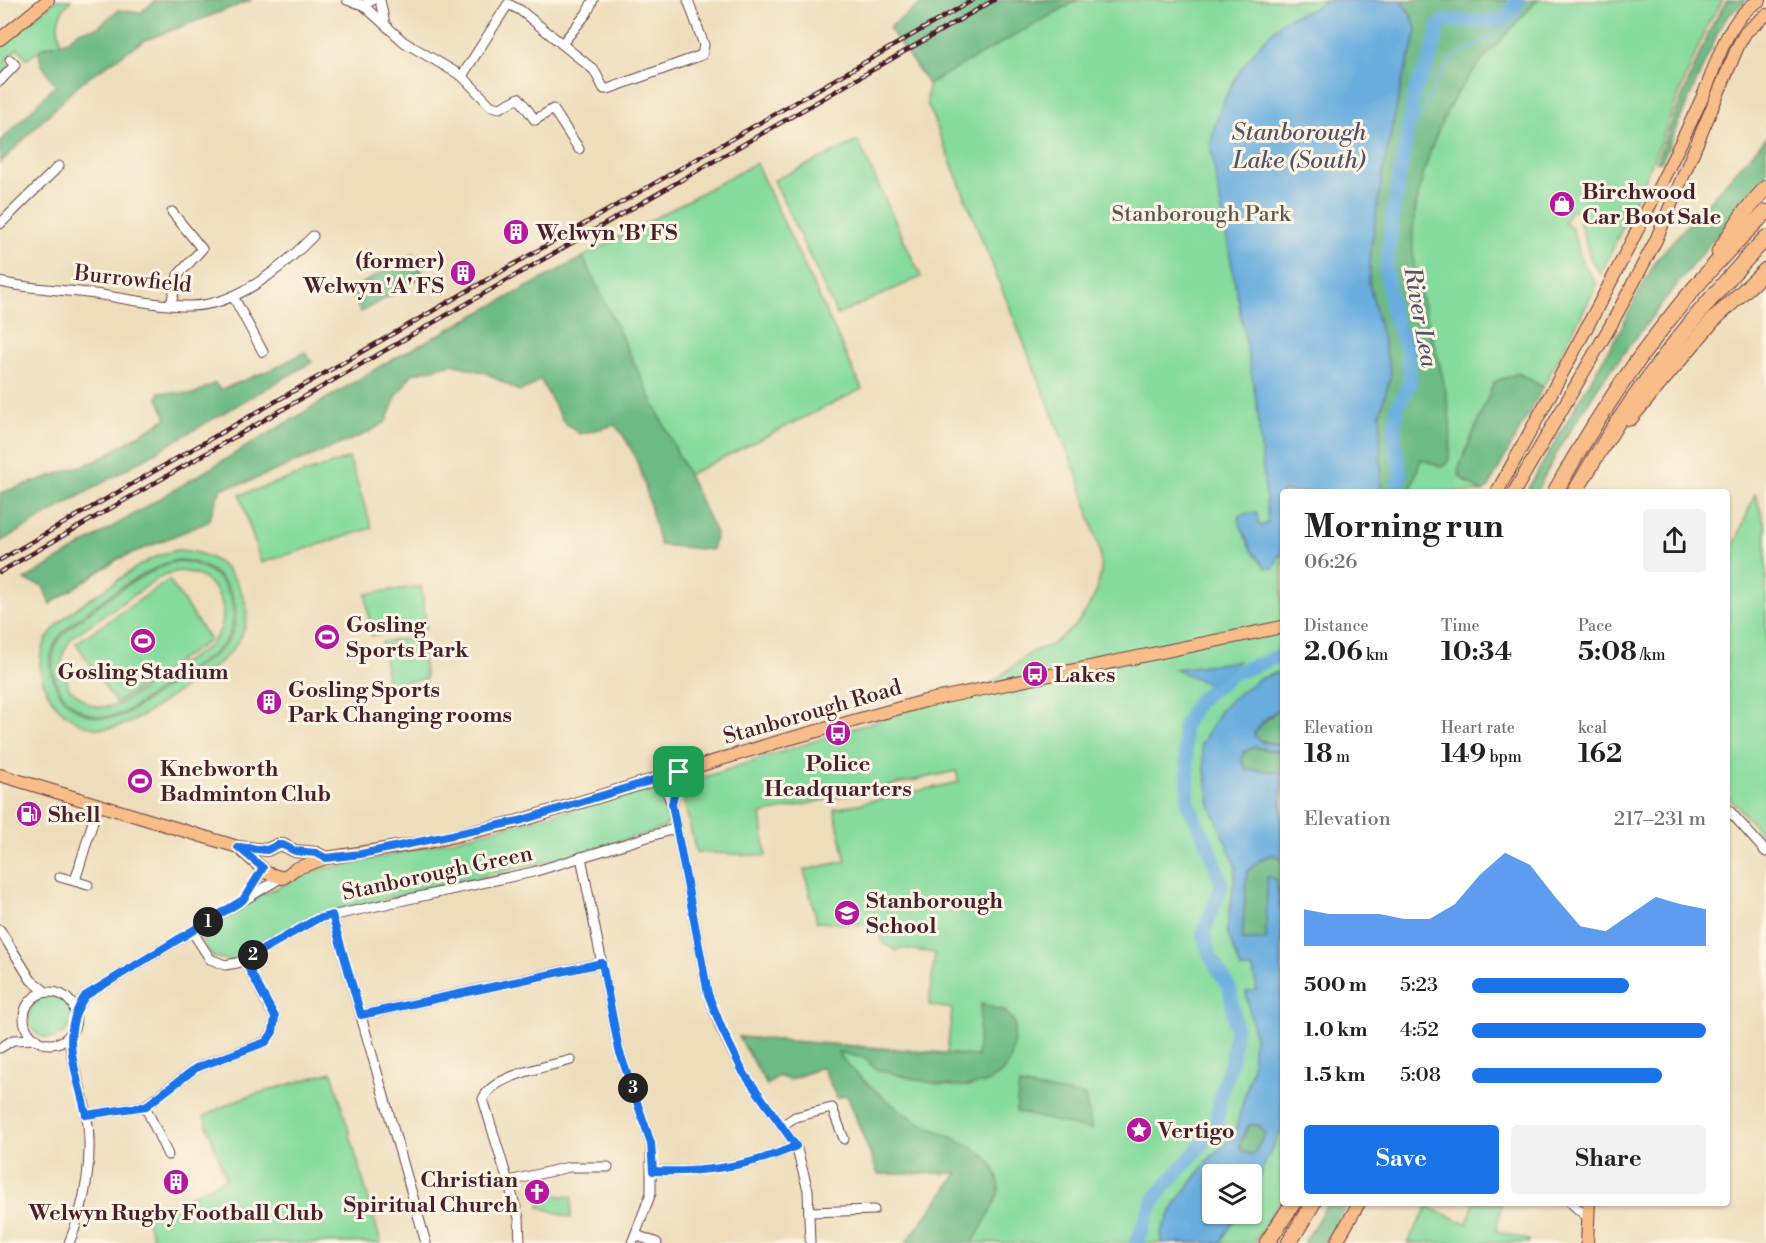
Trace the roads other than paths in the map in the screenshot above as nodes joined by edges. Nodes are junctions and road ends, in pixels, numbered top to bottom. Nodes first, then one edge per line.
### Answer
1 (48, 0) edge
2 (347, 0) edge
3 (373, 0) edge
4 (380, 0) edge
5 (593, 0) edge
6 (688, 0) edge
7 (1760, 0) edge
8 (363, 5) junction
9 (1766, 15) edge
10 (385, 24) junction
11 (0, 39) edge
12 (561, 44) junction
13 (10, 60) dead end
14 (462, 76) junction
15 (0, 81) edge
16 (579, 149) dead end
17 (59, 166) dead end
18 (1766, 188) edge
19 (172, 212) dead end
20 (1766, 212) edge
21 (0, 224) edge
22 (313, 236) dead end
23 (1766, 238) edge
24 (1766, 270) edge
25 (0, 282) edge
26 (1700, 282) junction
27 (233, 296) junction
28 (171, 304) junction
29 (263, 352) dead end
30 (1589, 468) junction
31 (1499, 489) edge
32 (1516, 489) edge
33 (1557, 489) edge
34 (1577, 489) edge
35 (1280, 628) edge
36 (679, 772) junction
37 (0, 776) edge
38 (661, 778) junction
39 (672, 804) junction
40 (98, 805) junction
41 (1730, 812) edge
42 (677, 828) junction
43 (238, 847) junction
44 (267, 850) junction
45 (295, 851) junction
46 (1766, 852) edge
47 (581, 857) junction
48 (326, 858) junction
49 (263, 868) junction
50 (295, 869) junction
51 (60, 877) dead end
52 (279, 879) junction
53 (75, 881) junction
54 (88, 885) dead end
55 (248, 896) junction
56 (332, 915) junction
57 (0, 930) edge
58 (192, 931) junction
59 (244, 960) junction
60 (602, 963) junction
61 (31, 980) junction
62 (46, 992) junction
63 (85, 996) junction
64 (64, 997) junction
65 (28, 1003) junction
66 (75, 1012) junction
67 (361, 1015) junction
68 (24, 1022) junction
69 (69, 1035) junction
70 (13, 1040) junction
71 (36, 1040) junction
72 (52, 1043) junction
73 (0, 1048) edge
74 (70, 1054) junction
75 (571, 1060) dead end
76 (146, 1106) junction
77 (86, 1115) junction
78 (783, 1125) junction
79 (844, 1139) dead end
80 (796, 1146) junction
81 (168, 1155) dead end
82 (608, 1167) dead end
83 (653, 1171) junction
84 (509, 1181) junction
85 (1291, 1206) edge
86 (1311, 1206) edge
87 (1357, 1206) edge
88 (1574, 1206) edge
89 (1589, 1206) edge
90 (874, 1210) dead end
91 (809, 1212) junction
92 (1588, 1218) junction
93 (634, 1239) edge
94 (72, 1242) edge
95 (426, 1243) edge
96 (519, 1243) edge
97 (657, 1243) edge
98 (810, 1243) edge
99 (1267, 1243) edge
100 (1289, 1243) edge
101 (1336, 1243) edge
102 (1587, 1243) edge

1 - 11 main road
2 - 8 street
3 - 8 street
4 - 10 street
5 - 12 street
6 - 12 street
7 - 31 main road
8 - 10 street
9 - 32 main road
10 - 14 street
12 - 14 street
13 - 15 street
14 - 16 street
17 - 21 street
18 - 26 highway
19 - 28 street
20 - 26 highway
22 - 27 street, Burrowfield
23 - 30 highway
24 - 30 highway
25 - 28 street, Burrowfield
26 - 33 highway
27 - 28 street, Burrowfield
27 - 29 street
30 - 34 highway
35 - 36 main road, Stanborough Road
36 - 38 main road, Stanborough Road
36 - 39 street
37 - 40 main road, Stanborough Road
38 - 39 street
38 - 48 main road, Stanborough Road
39 - 42 street
40 - 43 main road, Stanborough Road
40 - 53 street
41 - 46 street
42 - 47 street, Stanborough Green
42 - 78 street
43 - 44 main road, Stanborough Road
43 - 49 main road, Stanborough Road
44 - 45 main road, Stanborough Road
44 - 49 main road
45 - 48 main road, Stanborough Road
45 - 50 main road
47 - 56 street, Stanborough Green
47 - 60 street
48 - 50 main road, Stanborough Road
49 - 52 main road, Stanborough Road
49 - 55 street
50 - 52 main road, Stanborough Road
51 - 53 street
52 - 55 street
53 - 54 street
55 - 58 street
56 - 59 street, Stanborough Green
56 - 67 street
57 - 61 street
58 - 59 street, Stanborough Green
58 - 63 street
59 - 76 street
60 - 67 street
60 - 83 street
61 - 62 street
61 - 65 street
62 - 64 street
62 - 65 street
63 - 64 street
63 - 66 street
64 - 66 street
65 - 68 street
66 - 69 street
67 - 95 street
68 - 70 street
68 - 71 street
69 - 72 street
69 - 74 street
70 - 71 street
70 - 73 street
71 - 72 street
72 - 74 street
74 - 77 street
75 - 84 street
76 - 77 street
76 - 81 street
77 - 94 street
78 - 79 street
78 - 80 street
80 - 83 street
80 - 91 street
82 - 84 street
83 - 93 street
84 - 96 street
85 - 99 highway
86 - 100 highway
87 - 101 main road
88 - 92 street
89 - 92 main road
90 - 91 street
91 - 98 street
92 - 102 main road
93 - 97 street

